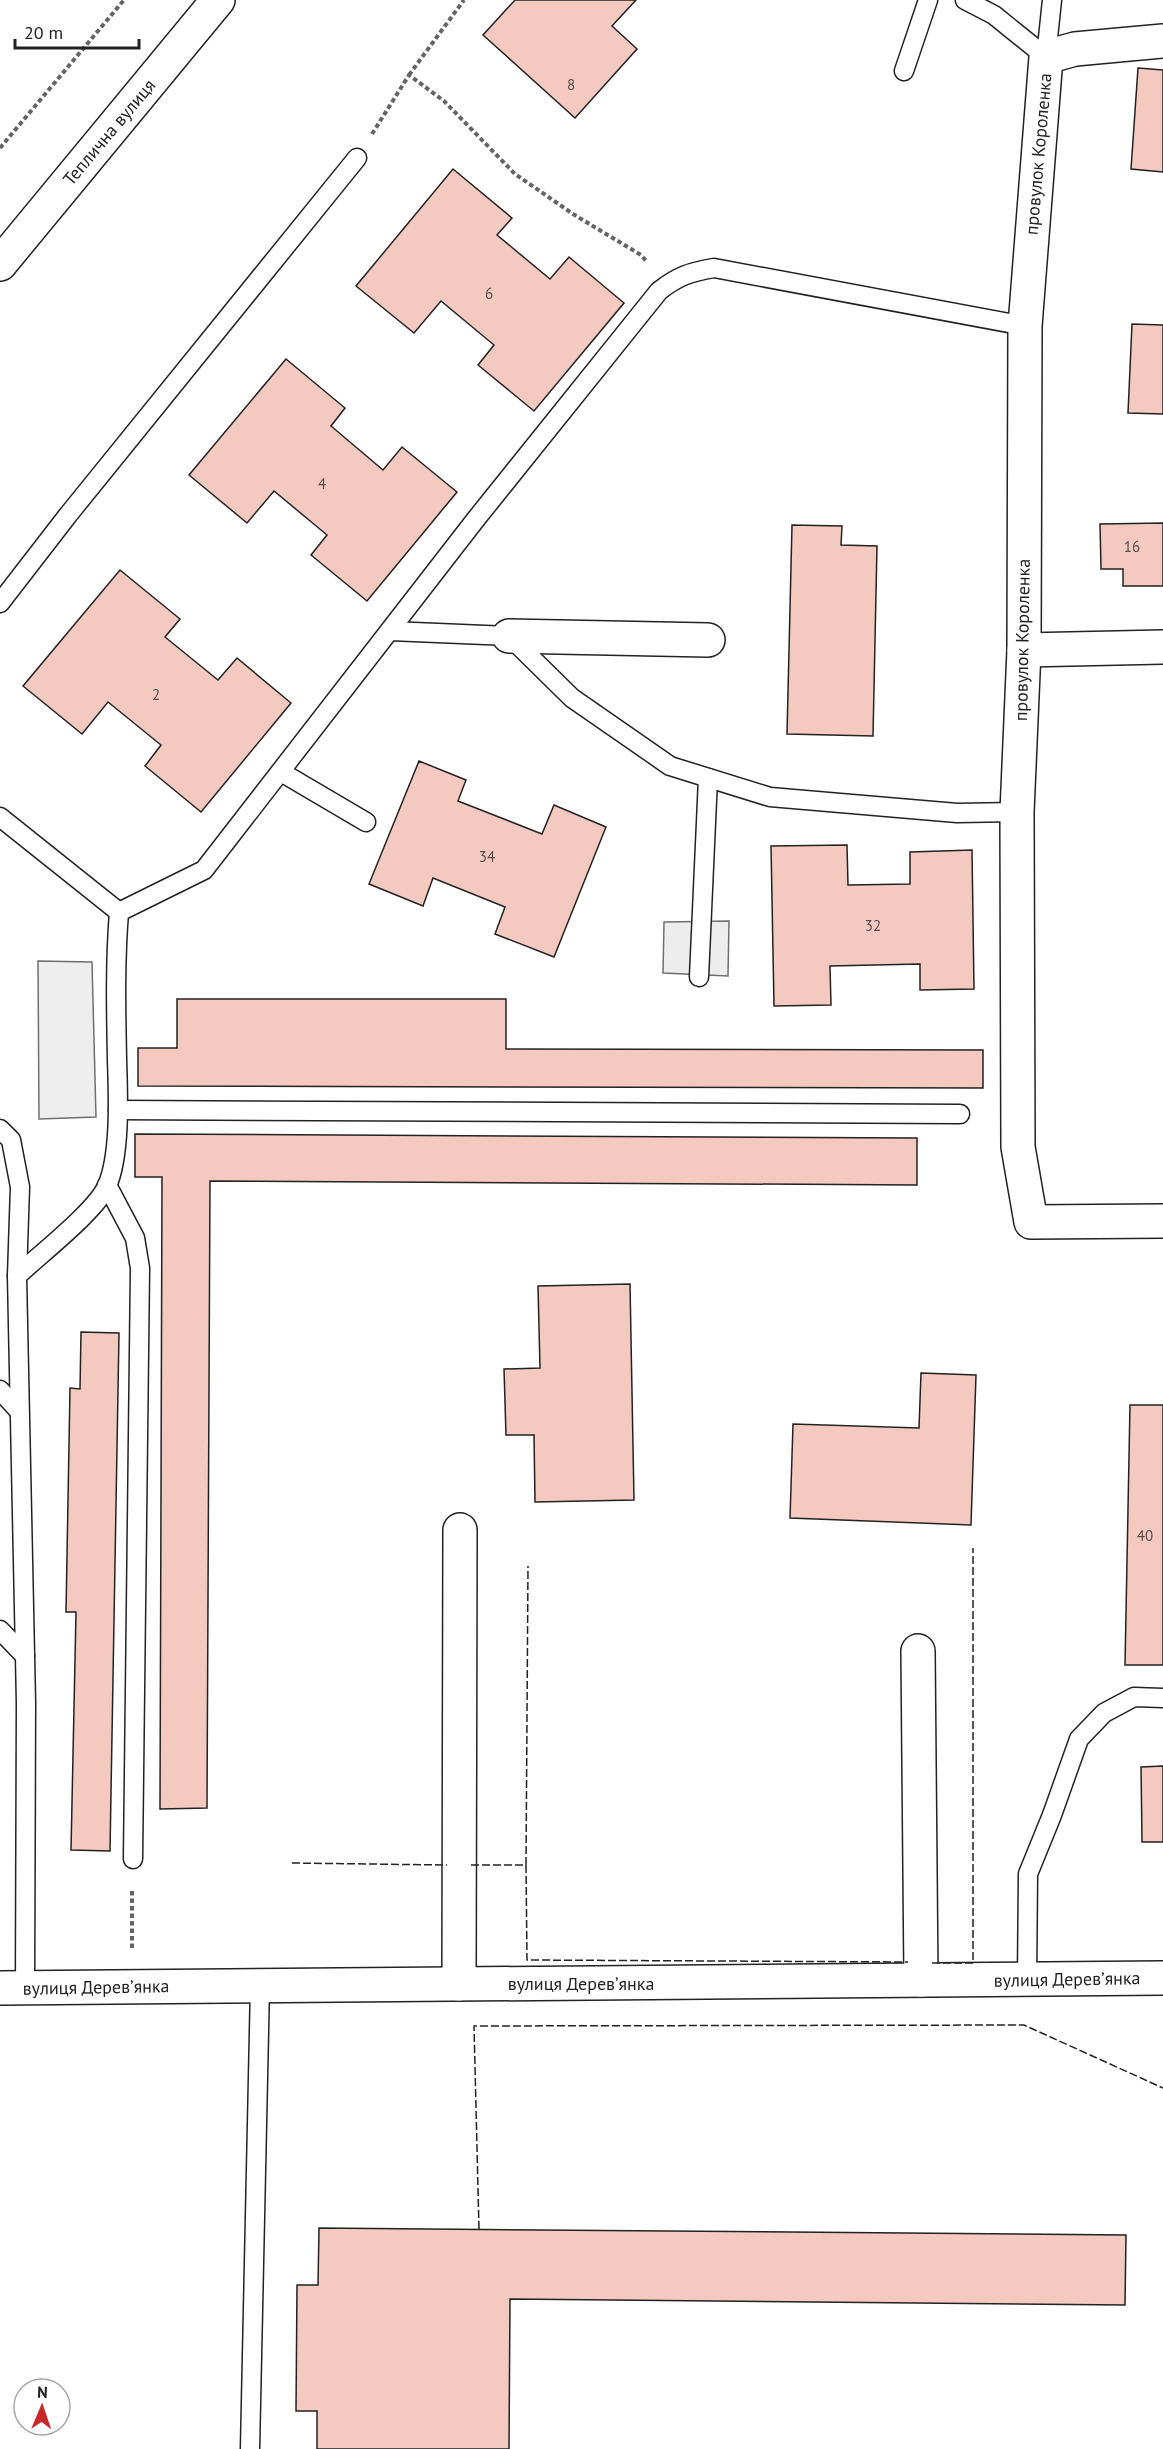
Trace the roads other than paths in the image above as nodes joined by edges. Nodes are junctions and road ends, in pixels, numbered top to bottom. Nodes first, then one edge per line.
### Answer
1 (218, 0) edge
2 (928, 0) edge
3 (965, 0) edge
4 (1052, 0) edge
5 (1163, 41) edge
6 (1046, 57) junction
7 (904, 71) dead end
8 (357, 158) road end
9 (0, 264) edge
10 (1025, 326) junction
11 (0, 603) edge
12 (390, 631) junction
13 (510, 636) junction
14 (708, 640) dead end
15 (1163, 647) edge
16 (1024, 650) junction
17 (281, 772) junction
18 (708, 778) junction
19 (1017, 812) junction
20 (0, 817) edge
21 (366, 822) dead end
22 (119, 912) junction
23 (699, 978) dead end
24 (118, 1110) junction
25 (960, 1114) dead end
26 (0, 1129) edge
27 (107, 1185) junction
28 (1163, 1221) edge
29 (17, 1276) junction
30 (0, 1390) edge
31 (19, 1411) junction
32 (460, 1530) dead end
33 (0, 1630) edge
34 (918, 1651) dead end
35 (25, 1656) junction
36 (1163, 1698) edge
37 (133, 1859) road end
38 (1163, 1978) edge
39 (921, 1980) junction
40 (1027, 1980) junction
41 (459, 1984) junction
42 (260, 1985) junction
43 (12, 1988) edge
44 (250, 2449) edge

1 - 9 street, Теплична вулиця
2 - 7 lane
3 - 6 lane
4 - 6 lane
5 - 6 street
6 - 10 street, провулок Короленка
8 - 11 lane
10 - 12 lane
10 - 16 street, провулок Короленка
12 - 13 lane
12 - 17 lane
13 - 14 street
13 - 18 lane
15 - 16 street
16 - 19 street, провулок Короленка
17 - 21 lane
17 - 22 lane
18 - 19 lane
18 - 23 lane
19 - 28 street, провулок Короленка
20 - 22 lane
22 - 24 lane
24 - 25 lane
24 - 27 lane
26 - 29 lane
27 - 29 lane
27 - 37 lane
29 - 31 lane
30 - 31 lane
31 - 35 lane
32 - 41 street
33 - 35 lane
34 - 39 street
35 - 43 lane
36 - 40 lane
38 - 40 street, вулиця Деревʼянка
39 - 40 street, вулиця Деревʼянка
39 - 41 street, вулиця Деревʼянка
41 - 42 street, вулиця Деревʼянка
42 - 43 street, вулиця Деревʼянка
42 - 44 lane

